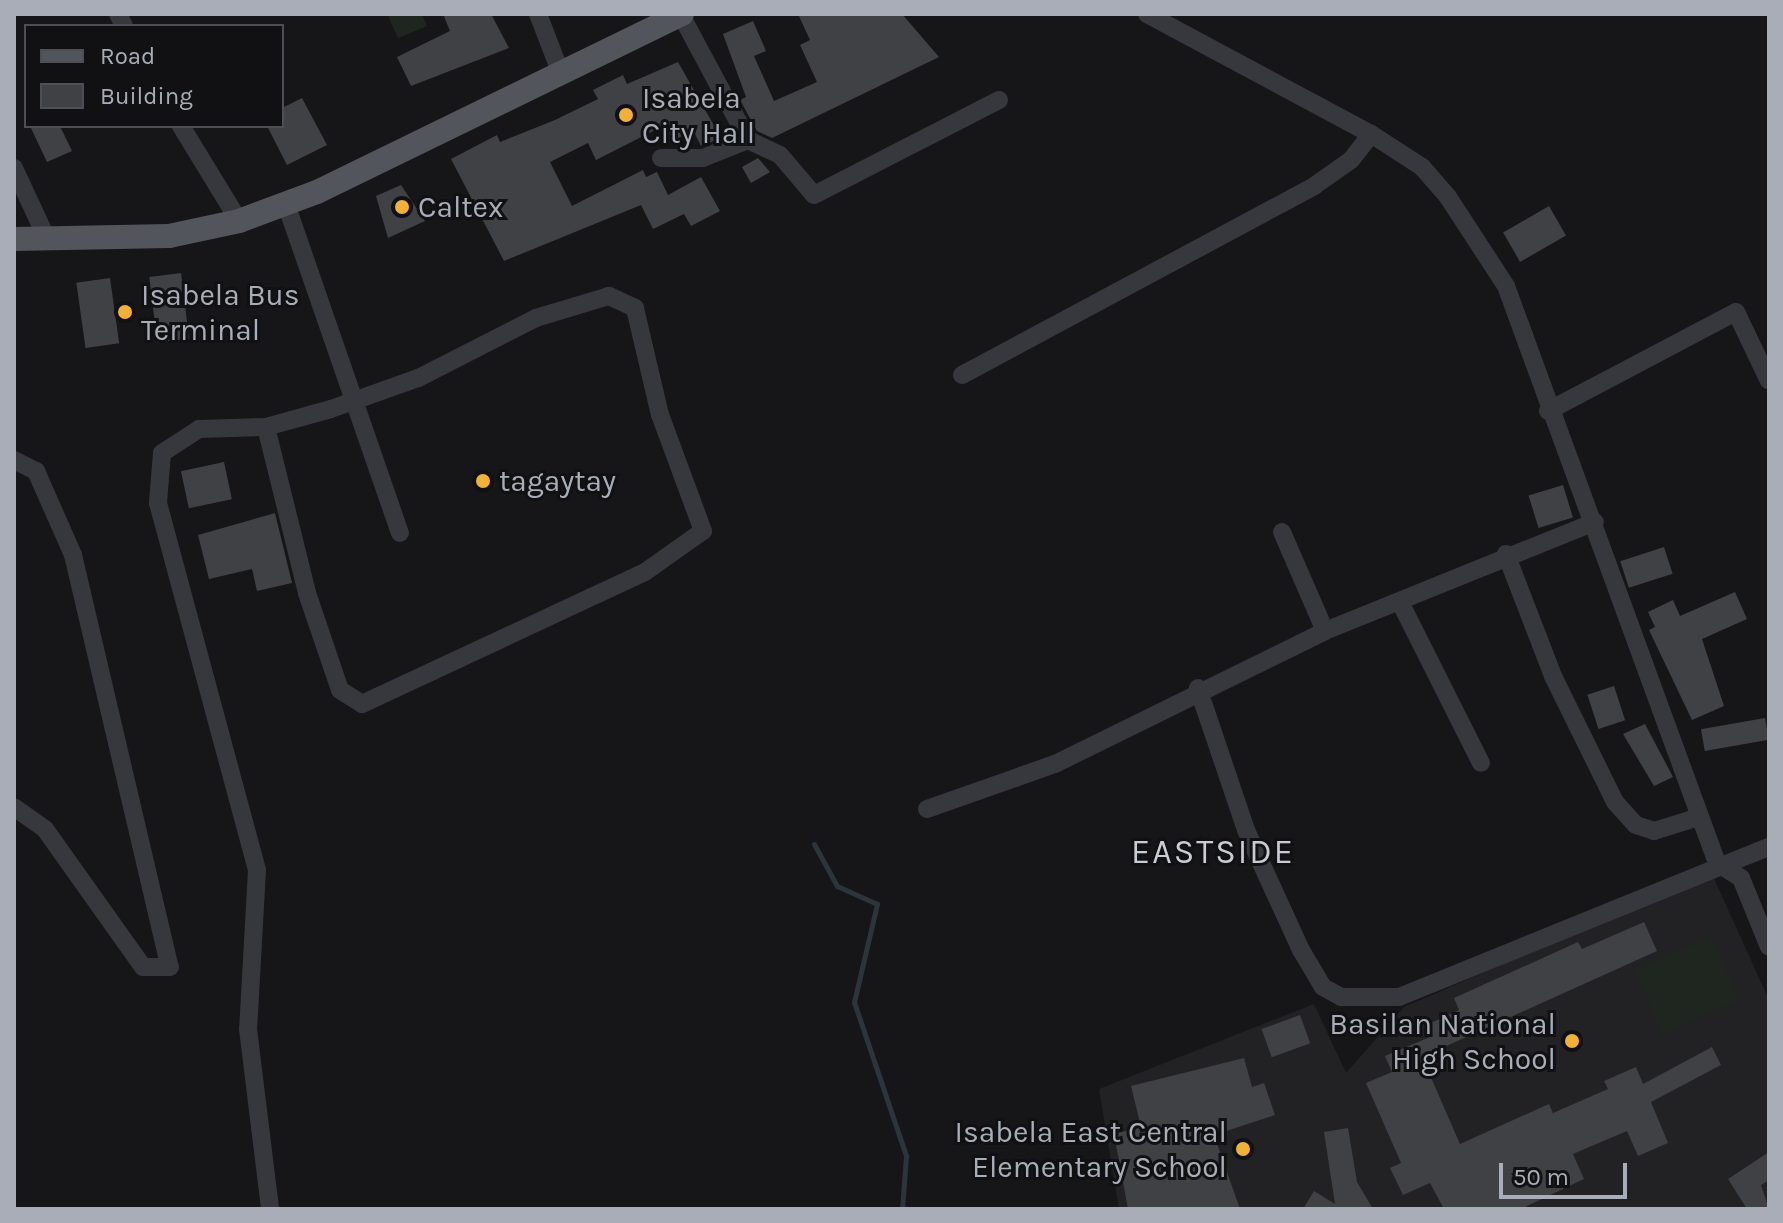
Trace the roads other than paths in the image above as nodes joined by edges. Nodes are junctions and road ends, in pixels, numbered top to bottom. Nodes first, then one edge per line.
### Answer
1 (538, 14) edge
2 (682, 14) edge
3 (1158, 16) edge
4 (560, 71) junction
5 (999, 100) dead end
6 (182, 128) edge
7 (1371, 134) junction
8 (748, 140) junction
9 (661, 158) dead end
10 (14, 168) edge
11 (286, 204) junction
12 (239, 221) junction
13 (14, 239) edge
14 (47, 239) junction
15 (962, 375) dead end
16 (1769, 381) edge
17 (351, 401) junction
18 (1548, 411) junction
19 (266, 427) junction
20 (14, 460) edge
21 (1595, 522) junction
22 (1282, 532) dead end
23 (400, 533) dead end
24 (1506, 554) junction
25 (1400, 602) junction
26 (1325, 631) junction
27 (1198, 688) junction
28 (1481, 763) dead end
29 (14, 807) edge
30 (927, 809) dead end
31 (1699, 817) junction
32 (1769, 847) edge
33 (1717, 863) junction
34 (1769, 947) edge
35 (270, 1209) edge

1 - 4 street
2 - 4 main road
2 - 8 street
3 - 7 street
4 - 11 main road
5 - 8 street
6 - 12 street
7 - 15 street
7 - 18 street
8 - 9 street
10 - 14 street
11 - 12 main road
11 - 17 street
12 - 14 main road
13 - 14 main road
16 - 18 street
17 - 19 street
17 - 19 street
17 - 23 street
18 - 21 street
19 - 35 street
20 - 29 street
21 - 24 street
21 - 31 street
22 - 26 street
24 - 25 street
24 - 31 street
25 - 26 street
25 - 28 street
26 - 27 street
27 - 30 street
27 - 33 street
31 - 33 street
32 - 33 street
33 - 34 street

